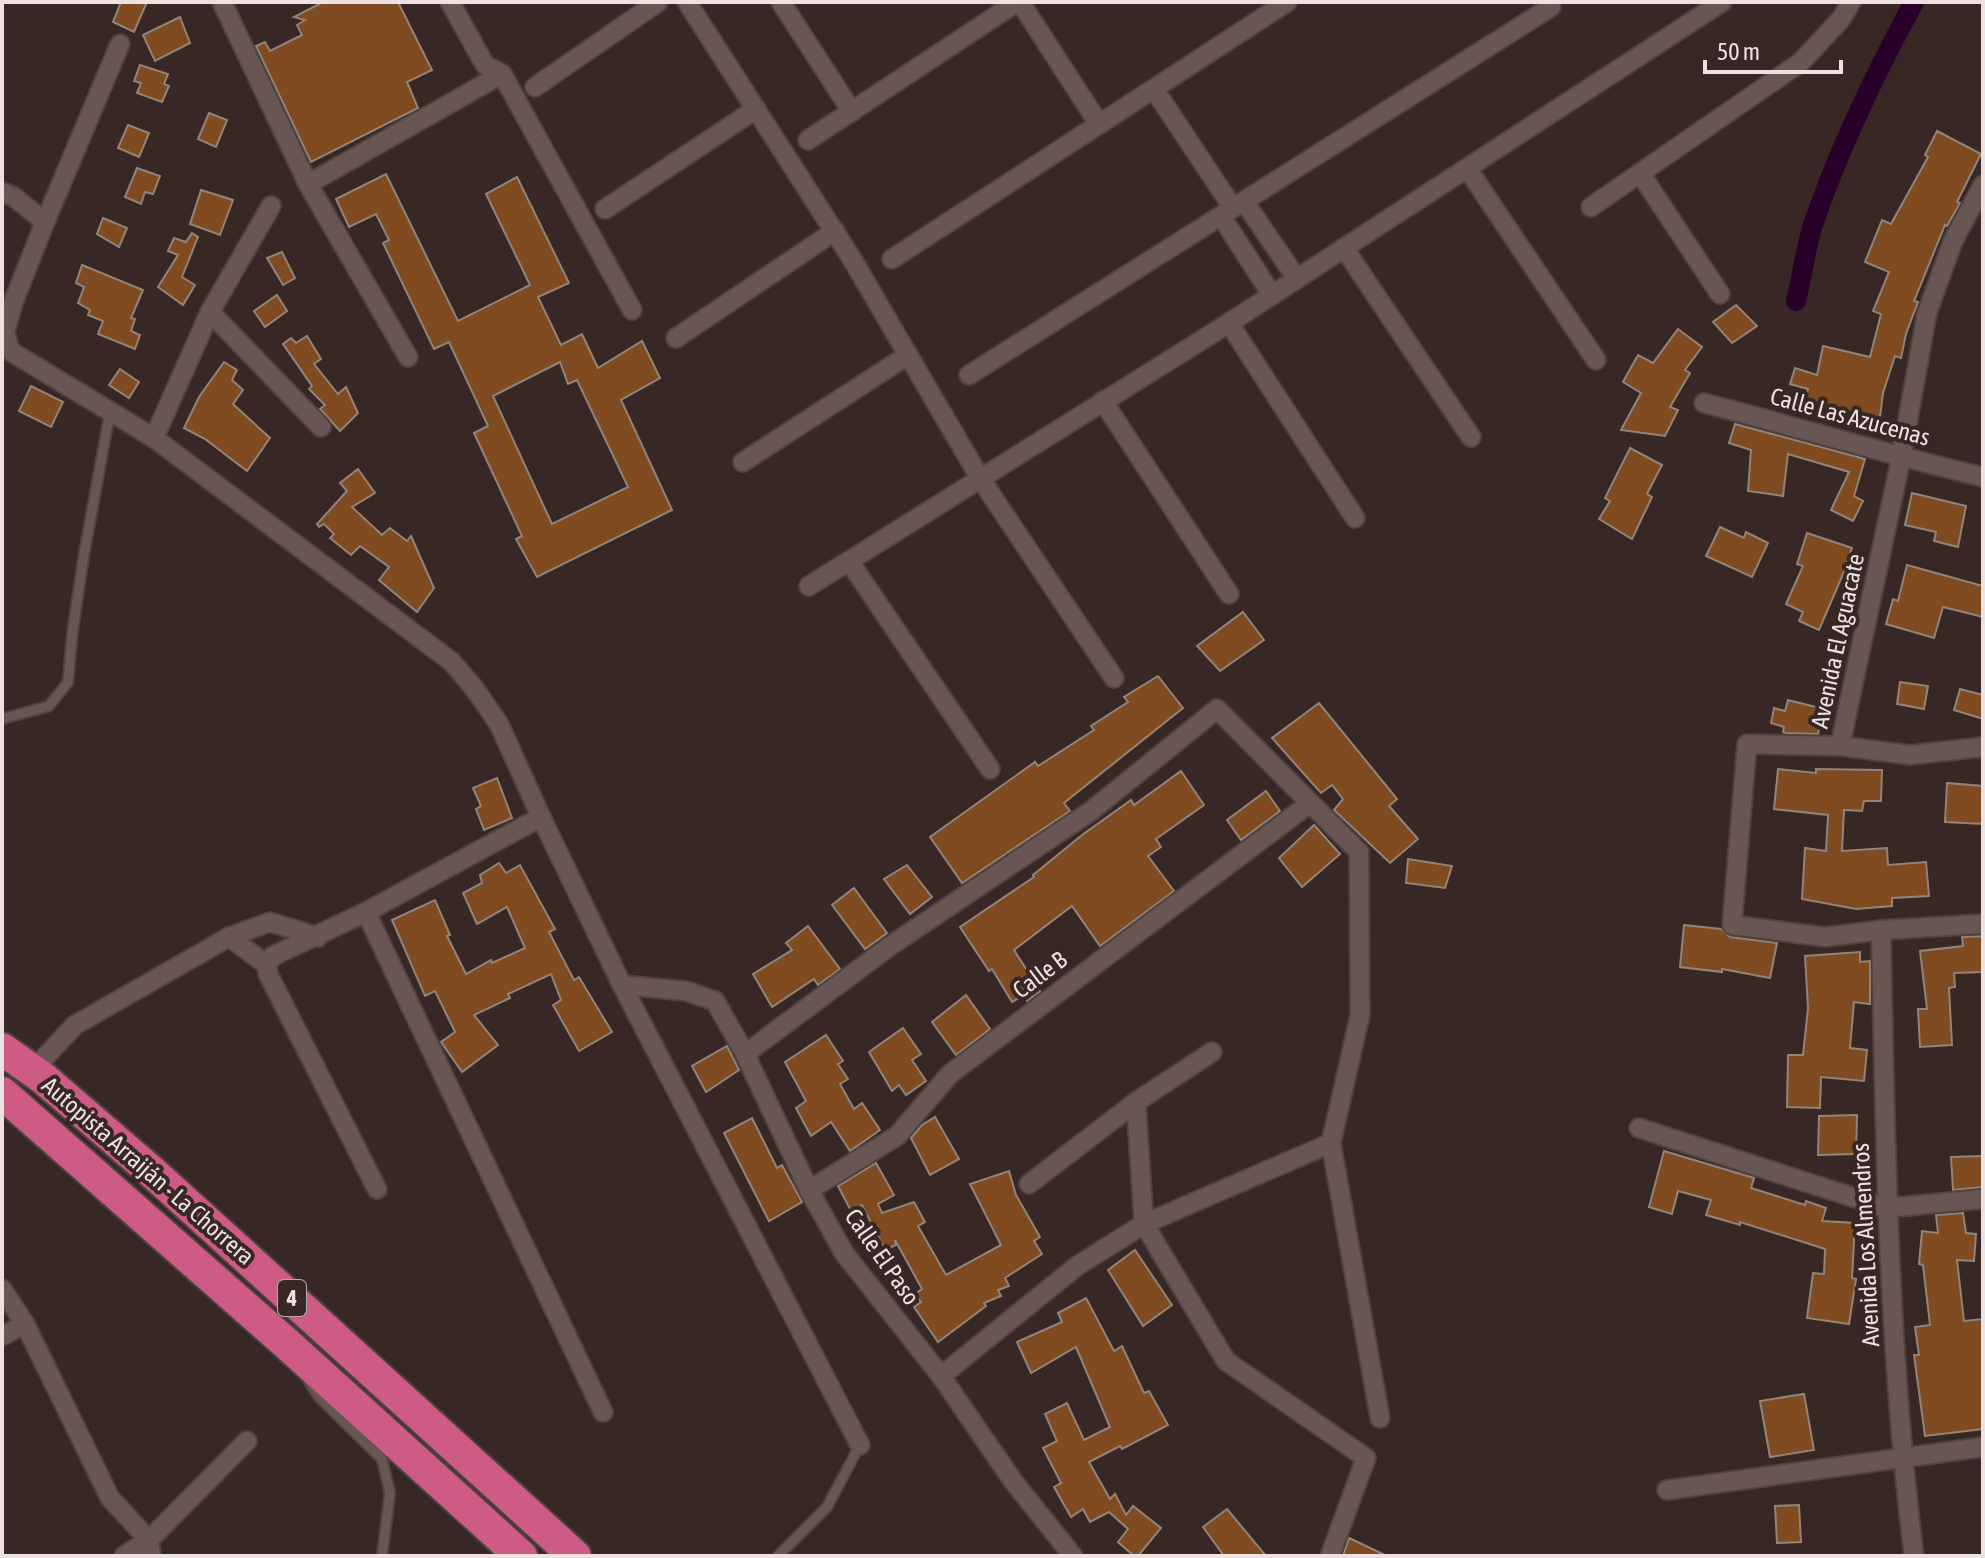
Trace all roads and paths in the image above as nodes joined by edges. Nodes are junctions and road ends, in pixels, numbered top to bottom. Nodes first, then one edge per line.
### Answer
1 (222, 2) edge
2 (450, 2) edge
3 (658, 2) edge
4 (687, 2) edge
5 (781, 2) edge
6 (1018, 2) edge
7 (1287, 2) edge
8 (1722, 2) edge
9 (1851, 2) edge
10 (1551, 7) dead end
11 (120, 44) dead end
12 (502, 74) junction
13 (535, 87) dead end
14 (1154, 89) junction
15 (756, 109) junction
16 (852, 112) junction
17 (1099, 124) junction
18 (808, 140) dead end
19 (1467, 168) junction
20 (1640, 173) junction
21 (308, 184) junction
22 (1983, 185) edge
23 (2, 192) edge
24 (271, 206) dead end
25 (1591, 207) dead end
26 (1233, 208) junction
27 (605, 209) dead end
28 (45, 222) junction
29 (835, 231) junction
30 (1344, 248) junction
31 (892, 259) dead end
32 (1297, 279) junction
33 (1720, 294) dead end
34 (1272, 295) junction
35 (632, 310) dead end
36 (210, 312) junction
37 (1229, 323) junction
38 (676, 338) dead end
39 (6, 350) edge
40 (908, 355) junction
41 (408, 357) dead end
42 (1596, 360) dead end
43 (969, 375) dead end
44 (1103, 401) junction
45 (1704, 403) dead end
46 (110, 412) junction
47 (321, 427) dead end
48 (1471, 437) dead end
49 (154, 438) junction
50 (1901, 458) junction
51 (743, 462) dead end
52 (1983, 477) edge
53 (980, 478) junction
54 (1355, 518) dead end
55 (849, 561) junction
56 (809, 586) dead end
57 (1229, 594) dead end
58 (1114, 678) dead end
59 (2, 719) edge
60 (1840, 746) junction
61 (1983, 747) edge
62 (990, 769) dead end
63 (1309, 804) junction
64 (541, 817) junction
65 (366, 912) junction
66 (1983, 924) edge
67 (1881, 930) junction
68 (229, 937) junction
69 (318, 937) junction
70 (267, 965) junction
71 (622, 985) junction
72 (2, 1049) edge
73 (1212, 1052) dead end
74 (745, 1054) junction
75 (32, 1071) junction
76 (2, 1093) edge
77 (1136, 1102) junction
78 (1639, 1128) dead end
79 (1331, 1143) junction
80 (1029, 1184) dead end
81 (377, 1189) dead end
82 (809, 1190) junction
83 (1983, 1199) edge
84 (1886, 1208) junction
85 (1144, 1224) junction
86 (2, 1289) edge
87 (25, 1324) junction
88 (2, 1336) edge
89 (286, 1343) junction
90 (941, 1376) junction
91 (603, 1412) dead end
92 (1380, 1418) dead end
93 (247, 1441) dead end
94 (860, 1445) joint
95 (1983, 1447) edge
96 (1902, 1457) junction
97 (1667, 1490) dead end
98 (150, 1548) edge
99 (124, 1556) edge
100 (382, 1556) edge
101 (521, 1556) edge
102 (575, 1556) edge
103 (778, 1556) edge
104 (1073, 1556) edge
105 (1330, 1556) edge
106 (1914, 1556) edge

1 - 21 street
2 - 12 street
3 - 13 street
4 - 15 street
5 - 16 street
6 - 16 street
6 - 17 street
7 - 14 street
8 - 19 street
9 - 20 street
10 - 26 street
11 - 28 street
12 - 21 street
12 - 35 street
14 - 17 street
14 - 26 street
15 - 27 street
15 - 29 street
16 - 18 street
17 - 31 street
19 - 30 street
19 - 42 street
20 - 25 street
20 - 33 street
21 - 41 street
22 - 50 street, Avenida El Aguacate
23 - 28 street
24 - 36 street
26 - 32 street
26 - 34 street
26 - 43 street
28 - 39 street
29 - 38 street
29 - 40 street
30 - 32 street
30 - 48 street
32 - 34 street
34 - 37 street
36 - 47 street
36 - 49 street
37 - 44 street
37 - 54 street
39 - 46 street
40 - 51 street
40 - 53 street
44 - 53 street
44 - 57 street
45 - 50 street, Calle Las Azucenas
46 - 49 street
46 - 59 lane
49 - 64 street
50 - 52 street, Calle Las Azucenas
50 - 60 street, Avenida El Aguacate
53 - 55 street
53 - 58 street
55 - 56 street
55 - 62 street
60 - 61 street
60 - 67 street, Avenida El Aguacate
63 - 74 street
63 - 79 street
63 - 82 street, Calle B
64 - 65 street
64 - 71 street
65 - 69 street
65 - 91 street
66 - 67 street
67 - 84 street, Avenida Los Almendros
68 - 69 street
68 - 70 street
68 - 75 street
69 - 70 street
70 - 81 street
71 - 74 street, Calle El Paso
71 - 94 street
72 - 75 highway, Autopista Arraiján - La Chorrera / 4
73 - 77 street
74 - 82 street, Calle El Paso
75 - 102 highway, Autopista Arraiján - La Chorrera / 4
76 - 89 highway, Autopista Arraiján - La Chorrera / 4
77 - 80 street
77 - 85 street
78 - 84 street
79 - 85 street
79 - 92 street
82 - 90 street, Calle El Paso
83 - 84 street
84 - 96 street, Avenida Los Almendros
85 - 90 street
85 - 105 street
86 - 87 street
87 - 88 street
87 - 98 street
89 - 100 lane
89 - 101 highway, Autopista Arraiján - La Chorrera / 4
90 - 104 street, Calle El Paso
93 - 98 street
94 - 103 lane
95 - 96 street
96 - 97 street
96 - 106 street, Avenida Los Almendros
98 - 99 street

